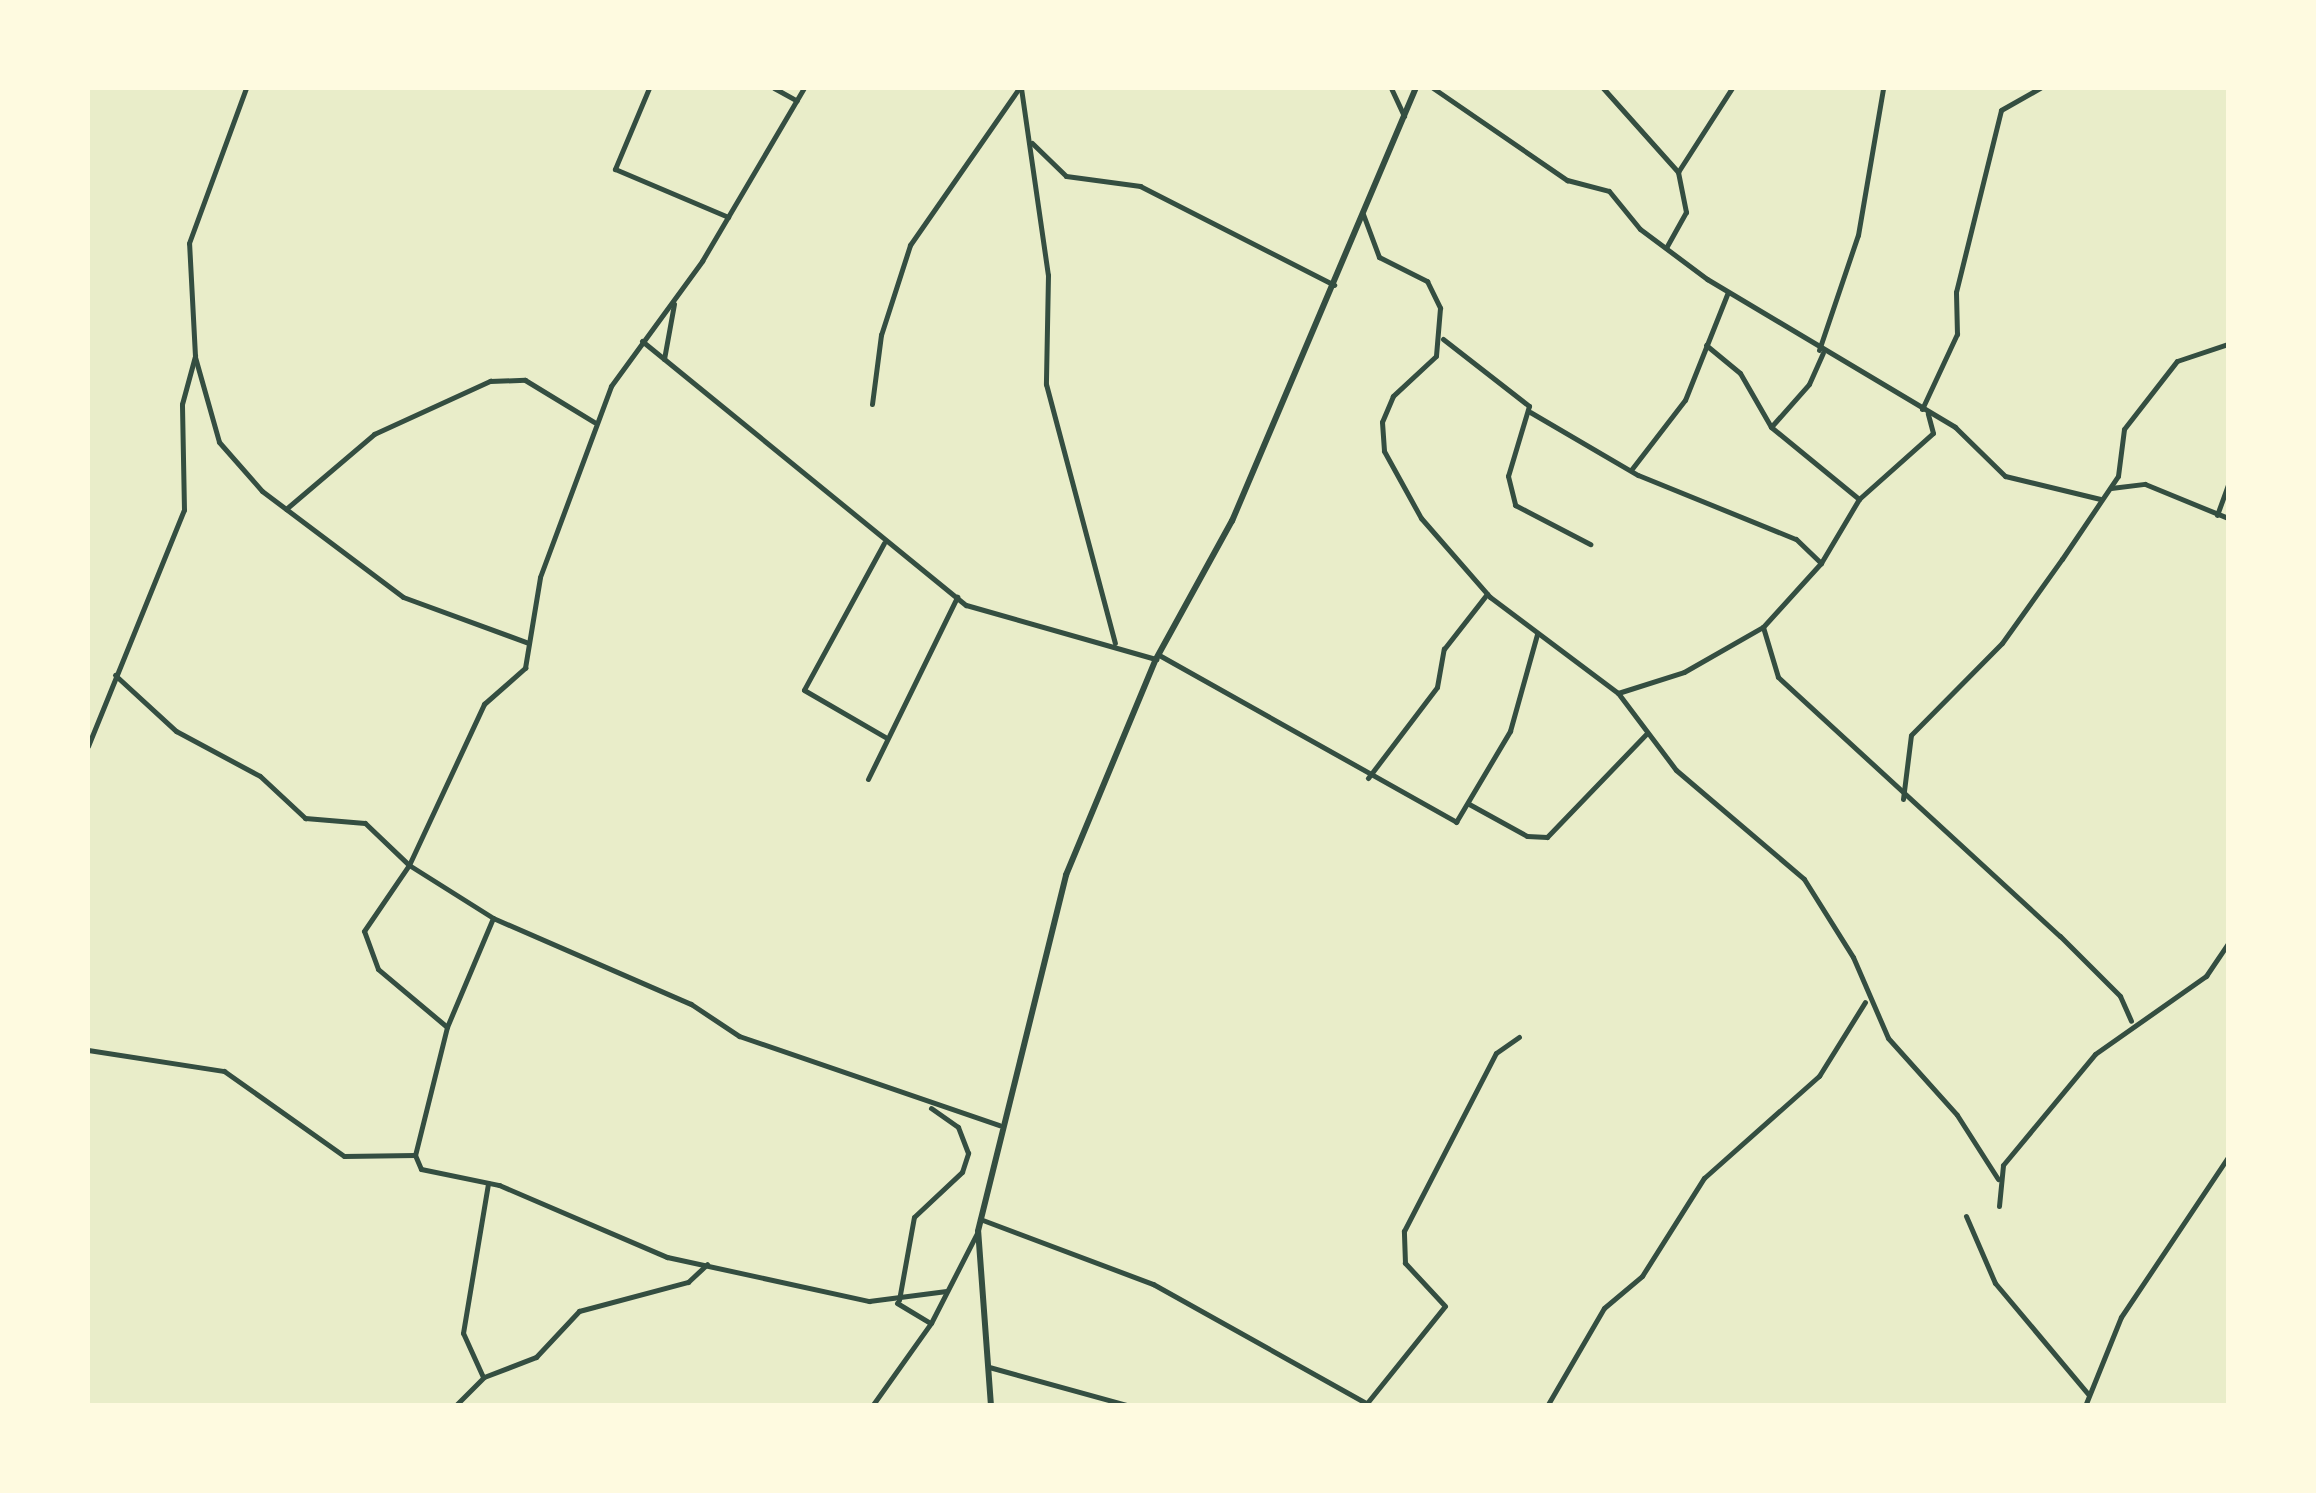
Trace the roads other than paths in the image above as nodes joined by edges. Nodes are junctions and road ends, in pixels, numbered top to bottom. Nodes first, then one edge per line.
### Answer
1 (246, 88) edge
2 (649, 88) edge
3 (774, 88) edge
4 (804, 88) edge
5 (1020, 88) edge
6 (1391, 88) edge
7 (1416, 88) edge
8 (1433, 88) edge
9 (1603, 88) edge
10 (1732, 88) edge
11 (1883, 88) edge
12 (2040, 88) edge
13 (797, 101) junction
14 (1404, 116) junction
15 (1030, 141) junction
16 (1678, 172) junction
17 (1362, 211) junction
18 (728, 217) junction
19 (1666, 248) junction
20 (1334, 285) junction
21 (1728, 292) junction
22 (674, 301) junction
23 (1442, 338) junction
24 (641, 341) junction
25 (2228, 344) edge
26 (1706, 345) junction
27 (1821, 352) junction
28 (195, 356) junction
29 (664, 359) junction
30 (872, 404) dead end
31 (1922, 409) junction
32 (1530, 412) junction
33 (1928, 414) junction
34 (594, 422) junction
35 (1771, 427) junction
36 (1631, 470) junction
37 (2228, 485) edge
38 (2111, 488) junction
39 (1859, 499) junction
40 (2100, 499) junction
41 (286, 509) junction
42 (2216, 516) junction
43 (2228, 518) edge
44 (884, 543) junction
45 (1590, 544) dead end
46 (1821, 563) junction
47 (1487, 594) junction
48 (957, 597) junction
49 (1763, 627) junction
50 (1537, 634) junction
51 (530, 643) junction
52 (1115, 644) junction
53 (1158, 657) junction
54 (115, 675) junction
55 (1618, 693) junction
56 (1648, 734) junction
57 (885, 736) junction
58 (88, 746) edge
59 (1368, 778) junction
60 (868, 779) dead end
61 (1904, 799) junction
62 (1469, 804) junction
63 (408, 865) junction
64 (493, 918) junction
65 (2228, 943) edge
66 (1865, 1002) junction
67 (2131, 1021) junction
68 (447, 1027) junction
69 (1519, 1038) dead end
70 (88, 1050) edge
71 (929, 1106) junction
72 (999, 1126) junction
73 (415, 1155) junction
74 (2228, 1157) edge
75 (1998, 1179) junction
76 (488, 1183) junction
77 (1999, 1206) dead end
78 (1966, 1216) dead end
79 (980, 1219) junction
80 (978, 1231) junction
81 (707, 1264) junction
82 (946, 1291) junction
83 (897, 1301) junction
84 (930, 1323) junction
85 (986, 1366) junction
86 (484, 1377) junction
87 (2088, 1394) junction
88 (1369, 1404) edge
89 (455, 1406) edge
90 (872, 1406) edge
91 (991, 1406) edge
92 (1130, 1406) edge
93 (1547, 1406) edge
94 (2085, 1406) edge

1 - 28 street
2 - 18 street
3 - 13 street
4 - 13 street
5 - 15 street
5 - 30 street
6 - 14 street
7 - 14 street
8 - 19 street
9 - 16 street
10 - 16 street
11 - 27 street
12 - 31 street
13 - 18 street
14 - 17 street
15 - 20 street
15 - 52 street
16 - 19 street
17 - 20 street
17 - 23 street
18 - 22 street
19 - 21 street
20 - 53 street
21 - 26 street
21 - 27 street
22 - 24 street
22 - 29 street
23 - 32 street
23 - 47 street
24 - 29 street
24 - 34 street
25 - 38 street
26 - 35 street
26 - 36 street
27 - 31 street
27 - 35 street
28 - 41 street
28 - 54 street
29 - 44 street
31 - 33 street
32 - 36 street
32 - 45 street
33 - 39 street
33 - 40 street
34 - 41 street
34 - 51 street
35 - 39 street
36 - 46 street
37 - 42 street
38 - 40 street
38 - 42 street
39 - 46 street
40 - 61 street
41 - 51 street
42 - 43 street
44 - 48 street
44 - 57 street
46 - 49 street
47 - 50 street
47 - 59 street
48 - 52 street
48 - 57 street
49 - 55 street
49 - 61 street
50 - 55 street
50 - 62 street
51 - 63 street
52 - 53 street
53 - 59 street
53 - 72 street
54 - 58 street
54 - 63 street
55 - 56 street
56 - 62 street
56 - 66 street
57 - 60 street
59 - 62 street
61 - 67 street
63 - 64 street
63 - 68 street
64 - 68 street
64 - 71 street
65 - 67 street
66 - 75 street
66 - 93 street
67 - 75 street
68 - 73 street
69 - 88 street
70 - 73 street
71 - 72 street
71 - 83 street
72 - 79 street
73 - 76 street
74 - 87 street
75 - 77 street
76 - 81 street
76 - 86 street
78 - 87 street
79 - 80 street
79 - 88 street
80 - 82 street
80 - 85 street
81 - 83 street
81 - 86 street
82 - 83 street
82 - 84 street
83 - 84 street
84 - 90 street
85 - 91 street
85 - 92 street
86 - 89 street
87 - 94 street

